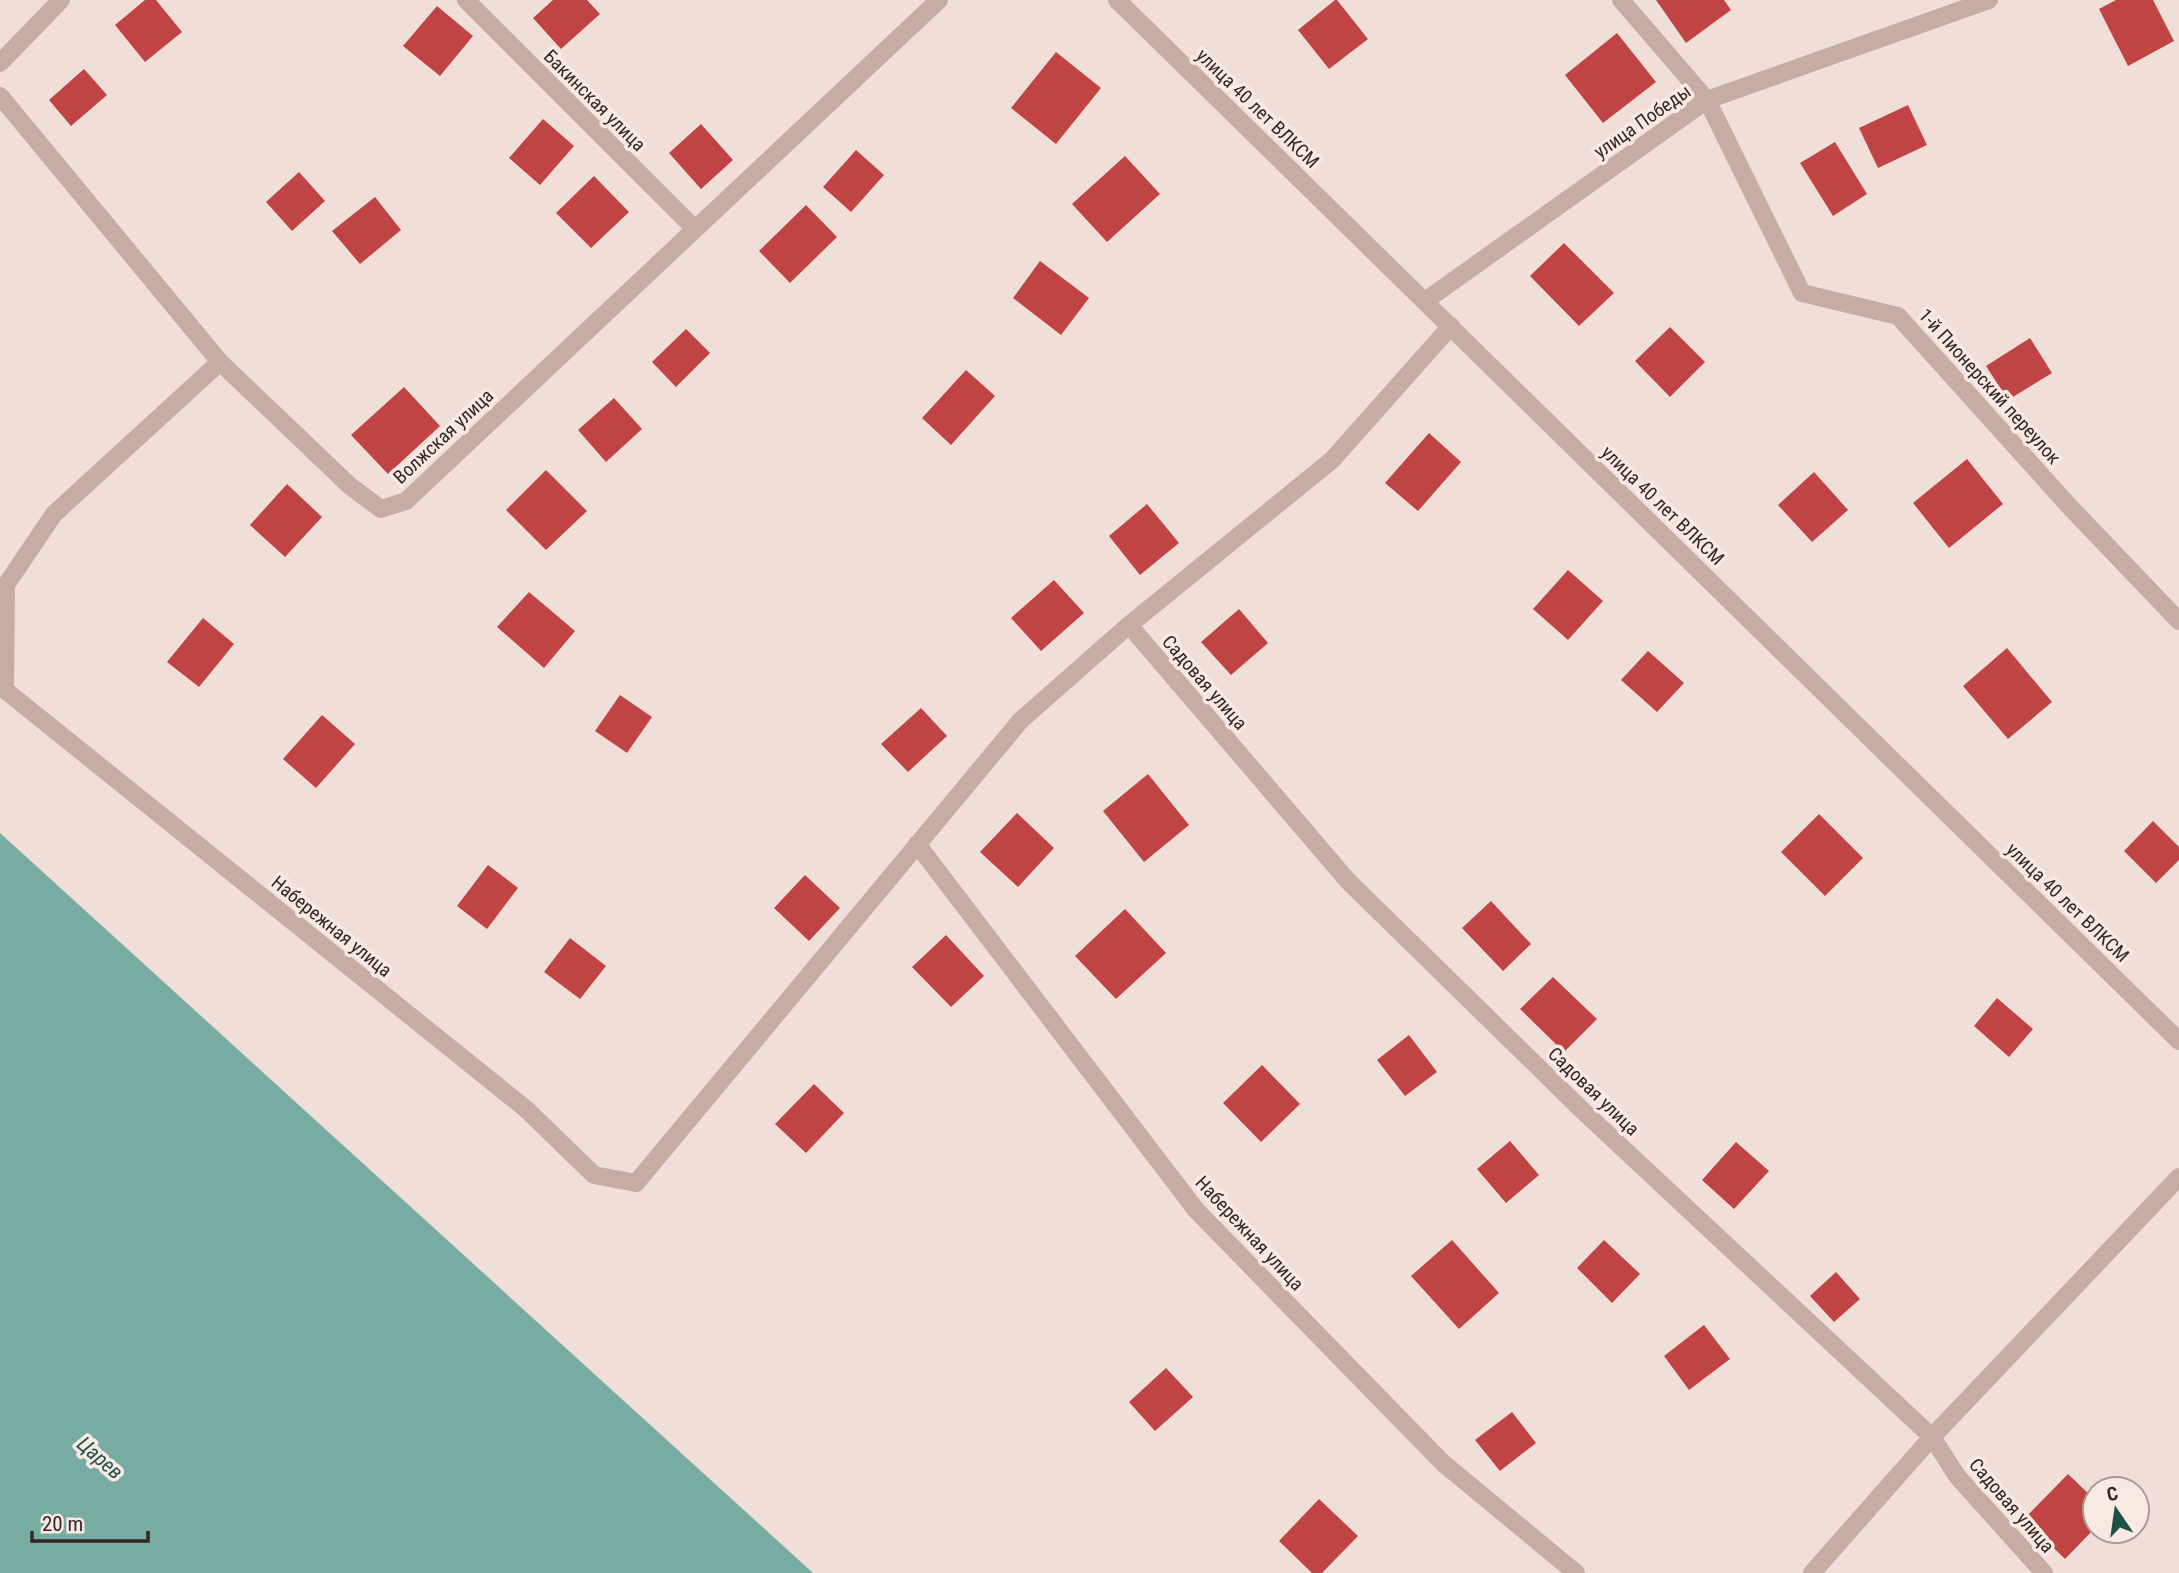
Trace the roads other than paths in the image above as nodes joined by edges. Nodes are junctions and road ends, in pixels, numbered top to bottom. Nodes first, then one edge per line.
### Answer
1 (61, 0) edge
2 (466, 0) edge
3 (939, 0) edge
4 (1117, 0) edge
5 (1621, 0) edge
6 (1989, 0) edge
7 (0, 63) edge
8 (0, 96) edge
9 (1707, 100) junction
10 (695, 229) junction
11 (1424, 300) junction
12 (1451, 326) junction
13 (220, 362) junction
14 (2179, 621) edge
15 (1129, 625) junction
16 (917, 844) junction
17 (2179, 1041) edge
18 (2179, 1177) edge
19 (1933, 1437) junction
20 (1576, 1573) edge
21 (1812, 1573) edge
22 (2044, 1573) edge

1 - 7 street
2 - 10 street, Бакинская улица
3 - 10 street, Волжская улица
4 - 11 street, улица 40 лет ВЛКСМ
5 - 9 street
6 - 9 street, улица Победы
8 - 13 street, Волжская улица
9 - 11 street, улица Победы
9 - 14 street, 1-й Пионерский переулок
10 - 13 street, Волжская улица
11 - 12 street, улица 40 лет ВЛКСМ
12 - 15 street
12 - 17 street, улица 40 лет ВЛКСМ
13 - 16 street, Набережная улица
15 - 16 street
15 - 19 street, Садовая улица
16 - 20 street, Набережная улица
18 - 19 street
19 - 21 street
19 - 22 street, Садовая улица

